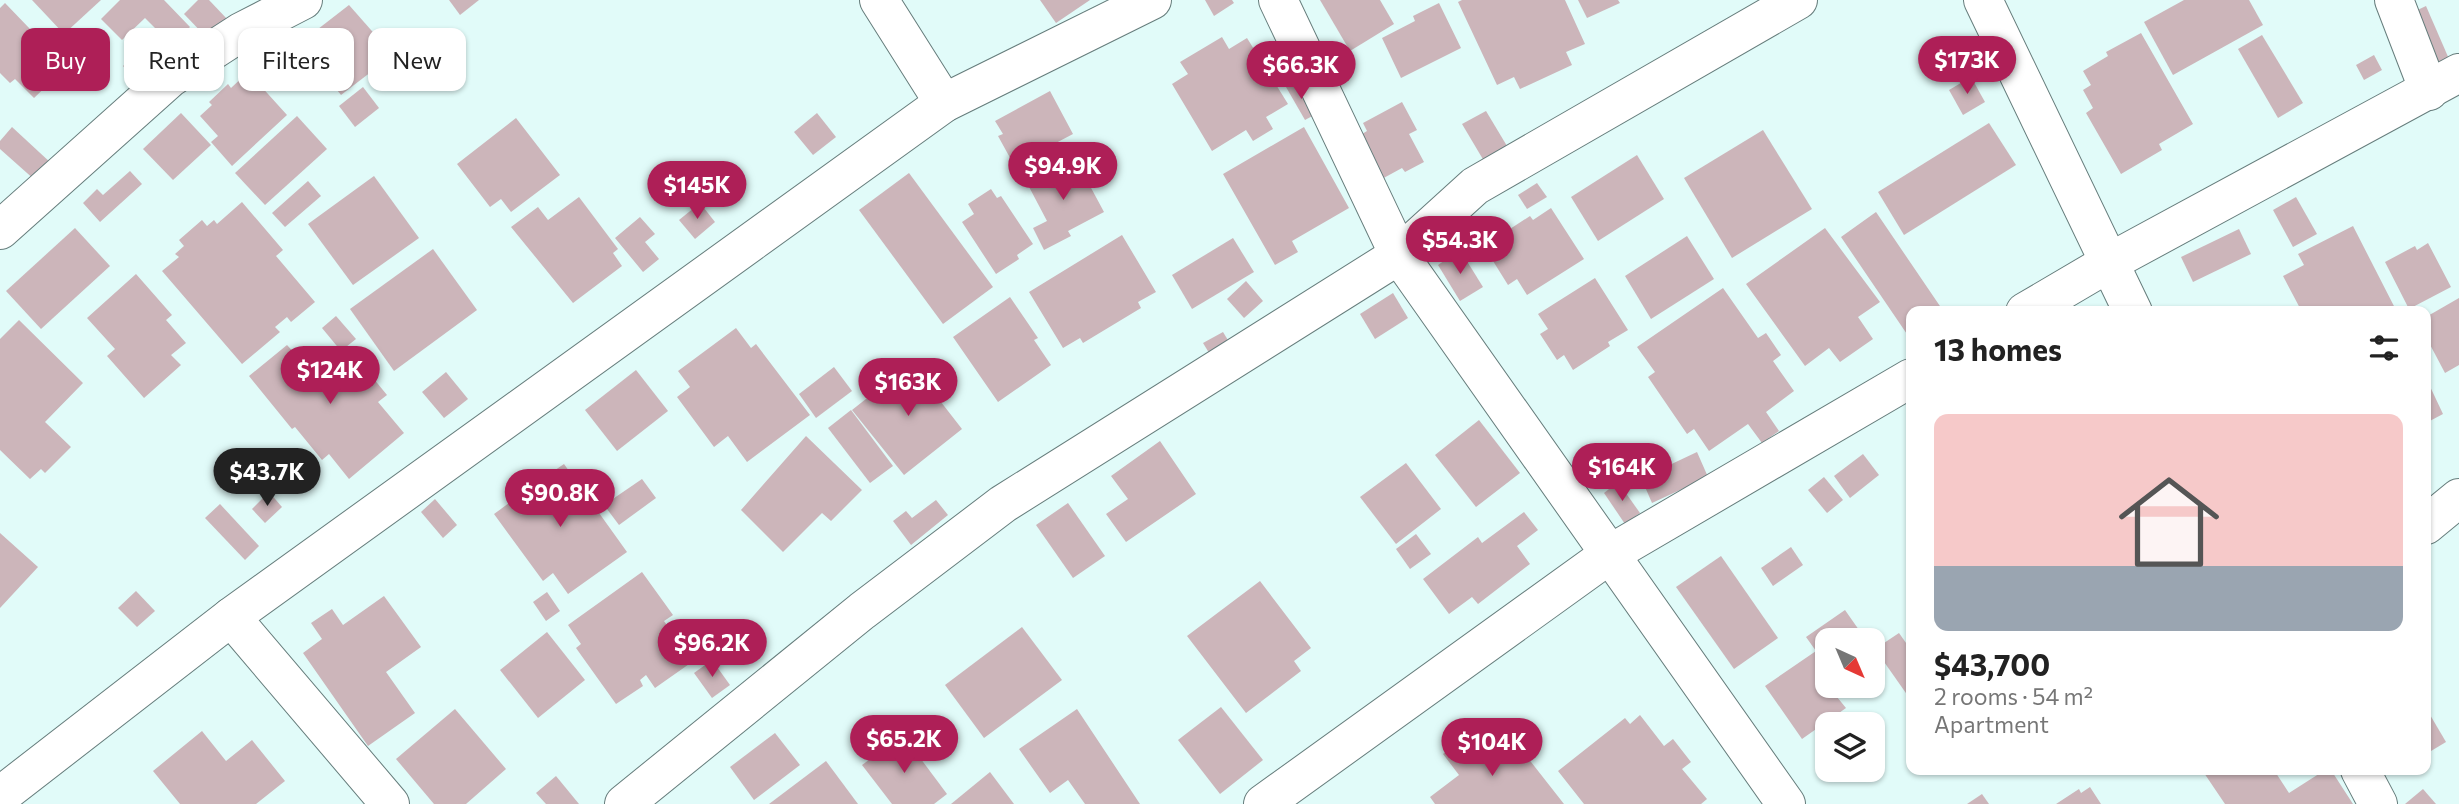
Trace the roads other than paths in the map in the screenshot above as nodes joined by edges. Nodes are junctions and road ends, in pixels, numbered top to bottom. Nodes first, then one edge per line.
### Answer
1 (303, 0) edge
2 (879, 0) edge
3 (1152, 0) edge
4 (1278, 0) edge
5 (1798, 0) edge
6 (1983, 0) edge
7 (2394, 0) edge
8 (2444, 82) edge
9 (944, 103) junction
10 (0, 230) edge
11 (1399, 255) junction
12 (2110, 262) junction
13 (2035, 306) edge
14 (2130, 306) edge
15 (1906, 381) edge
16 (2459, 498) edge
17 (2431, 521) edge
18 (1610, 554) junction
19 (231, 617) junction
20 (2363, 775) edge
21 (0, 796) edge
22 (390, 804) edge
23 (624, 804) edge
24 (1264, 804) edge
25 (1786, 804) edge
26 (2378, 804) edge

1 - 10 street
2 - 9 street
3 - 9 street
4 - 11 street
5 - 11 street
6 - 12 street
7 - 8 street
8 - 12 street
9 - 19 street
11 - 18 street
11 - 23 street
12 - 13 street
12 - 14 street
15 - 18 street
16 - 17 street
18 - 24 street
18 - 25 street
19 - 21 street
19 - 22 street
20 - 26 street

